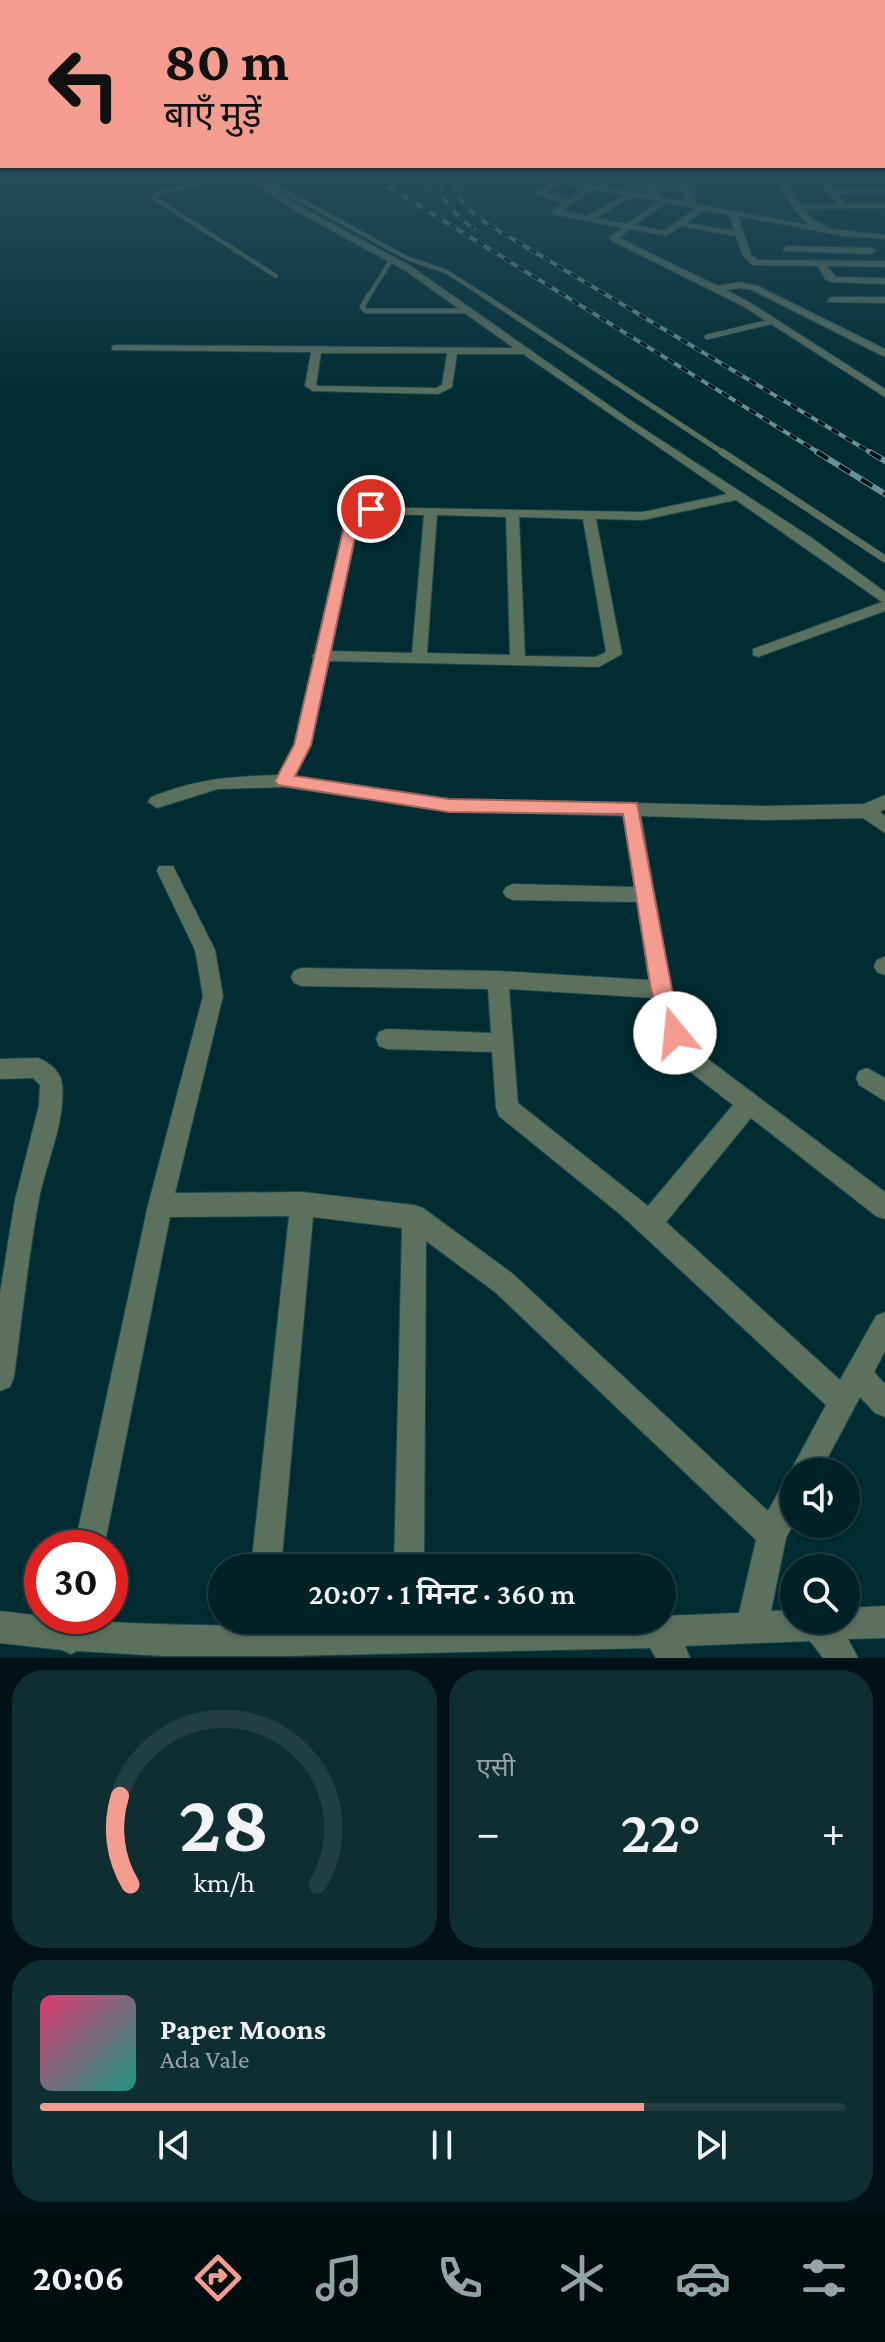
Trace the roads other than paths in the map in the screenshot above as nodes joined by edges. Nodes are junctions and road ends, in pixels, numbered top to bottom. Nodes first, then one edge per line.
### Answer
1 (237, 251) edge
2 (378, 251) edge
3 (395, 251) edge
4 (641, 251) edge
5 (745, 251) edge
6 (872, 251) edge
7 (392, 259) junction
8 (821, 264) junction
9 (884, 265) edge
10 (276, 276) dead end
11 (885, 281) edge
12 (718, 289) junction
13 (830, 300) dead end
14 (885, 300) edge
15 (796, 308) junction
16 (468, 311) junction
17 (762, 314) junction
18 (774, 321) junction
19 (707, 337) dead end
20 (861, 340) junction
21 (816, 347) junction
22 (116, 348) dead end
23 (316, 351) junction
24 (527, 351) junction
25 (452, 353) junction
26 (885, 353) edge
27 (885, 394) edge
28 (737, 496) junction
29 (431, 512) junction
30 (512, 513) junction
31 (589, 515) junction
32 (885, 559) edge
33 (885, 599) edge
34 (885, 606) edge
35 (758, 652) dead end
36 (320, 656) junction
37 (419, 658) junction
38 (518, 661) junction
39 (284, 781) junction
40 (885, 801) edge
41 (157, 802) dead end
42 (631, 808) junction
43 (867, 811) junction
44 (885, 826) edge
45 (166, 871) dead end
46 (513, 892) dead end
47 (646, 895) junction
48 (301, 977) dead end
49 (498, 980) junction
50 (661, 990) junction
51 (387, 1039) dead end
52 (502, 1043) junction
53 (0, 1069) edge
54 (750, 1102) junction
55 (302, 1204) junction
56 (160, 1205) junction
57 (885, 1207) edge
58 (414, 1217) junction
59 (649, 1223) junction
60 (885, 1325) edge
61 (858, 1376) junction
62 (0, 1377) edge
63 (841, 1400) junction
64 (885, 1403) edge
65 (811, 1458) edge
66 (780, 1519) edge
67 (93, 1530) edge
68 (772, 1535) junction
69 (267, 1554) edge
70 (409, 1554) edge
71 (885, 1622) edge
72 (860, 1623) edge
73 (752, 1626) junction
74 (780, 1626) edge
75 (0, 1627) edge
76 (24, 1627) edge
77 (128, 1628) edge
78 (208, 1629) edge
79 (477, 1634) edge
80 (825, 1634) edge
81 (666, 1645) edge
82 (842, 1658) edge

1 - 10 lane
2 - 7 street
3 - 32 lane
4 - 12 street
5 - 8 street
6 - 9 street
7 - 16 street
7 - 16 lane
8 - 9 street
8 - 11 street
12 - 15 street
12 - 17 street
13 - 14 street
15 - 17 street
15 - 20 street
16 - 24 street
17 - 18 street
18 - 19 lane
18 - 21 street
20 - 21 street
20 - 26 street
21 - 27 street
22 - 23 street
23 - 25 street
23 - 25 street
24 - 25 street
24 - 28 street
28 - 31 street
28 - 33 street
29 - 30 street
29 - 36 street
29 - 37 street
30 - 31 street
30 - 38 street
31 - 38 street
34 - 35 street
36 - 37 street
36 - 39 street
37 - 38 street
39 - 41 street
39 - 42 street
40 - 43 street
42 - 43 street
42 - 47 street
43 - 44 street
45 - 56 street
46 - 47 street
47 - 50 street
48 - 49 street
49 - 50 street
49 - 52 street
50 - 54 street
51 - 52 street
52 - 59 street
53 - 62 street
54 - 57 street
54 - 59 street
55 - 56 street
55 - 58 street
55 - 69 street
56 - 67 street
58 - 68 street
58 - 70 street
59 - 63 street
60 - 61 street
61 - 63 street
61 - 64 street
63 - 65 street
66 - 68 street
68 - 73 street
71 - 72 street
73 - 74 street
73 - 81 street
75 - 76 street
77 - 78 street
79 - 81 street
80 - 82 street

